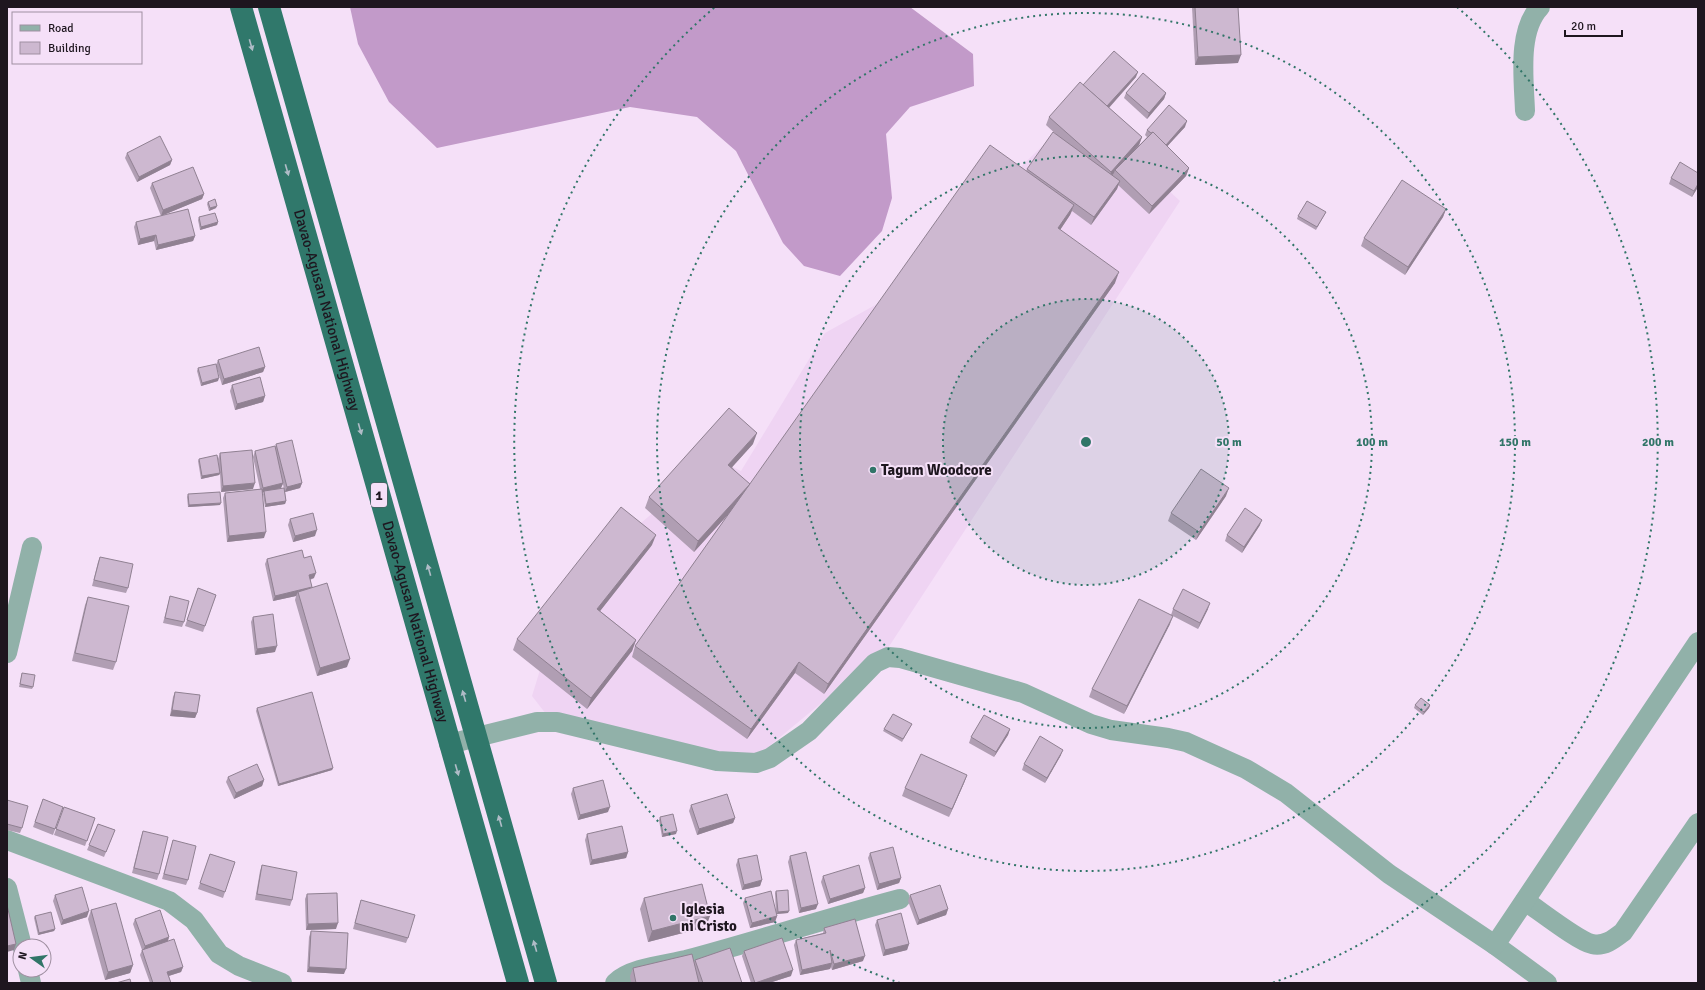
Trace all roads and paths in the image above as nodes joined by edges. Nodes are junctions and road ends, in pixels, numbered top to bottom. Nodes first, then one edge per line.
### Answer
1 (241, 7) edge
2 (269, 7) edge
3 (1540, 7) edge
4 (1525, 111) dead end
5 (32, 547) dead end
6 (1698, 642) edge
7 (7, 653) edge
8 (476, 736) junction
9 (450, 744) junction
10 (1698, 823) edge
11 (7, 840) edge
12 (7, 888) edge
13 (900, 898) dead end
14 (1525, 901) junction
15 (20, 938) edge
16 (1495, 945) junction
17 (282, 983) edge
18 (518, 983) edge
19 (546, 983) edge
20 (615, 983) edge
21 (1547, 983) edge

1 -> 9 highway, Davao-Agusan National Highway / 1
8 -> 2 highway, Davao-Agusan National Highway / 1
3 - 4 street
5 - 7 street
6 - 14 street
8 - 9 street
8 - 16 street
19 -> 8 highway, Davao-Agusan National Highway / 1
9 -> 18 highway, Davao-Agusan National Highway / 1
10 - 14 street
11 - 17 street
12 - 15 street
13 - 20 street
14 - 16 street
16 - 21 street

